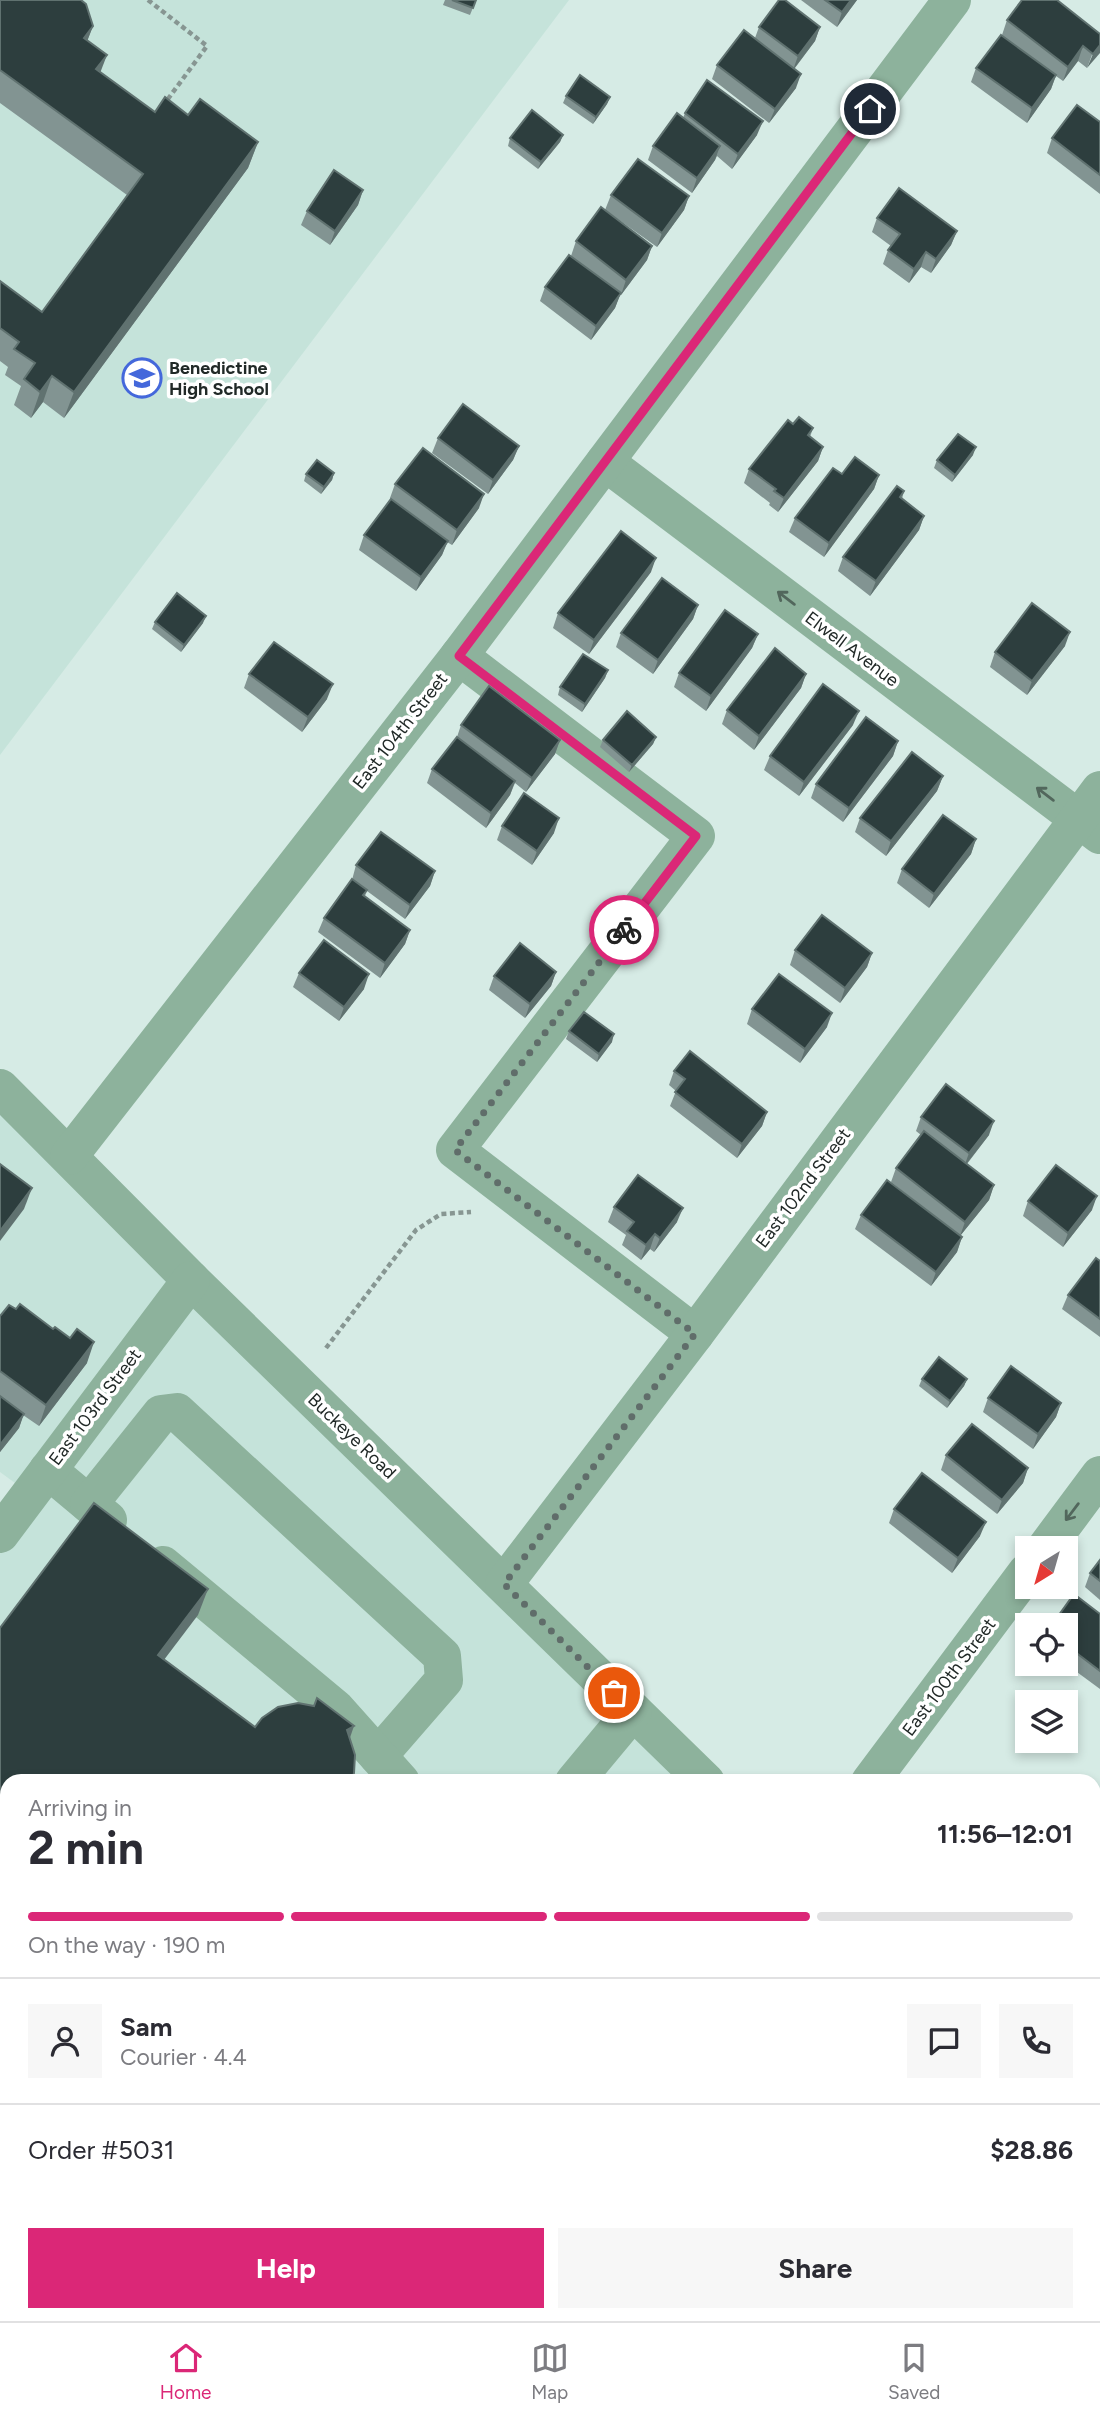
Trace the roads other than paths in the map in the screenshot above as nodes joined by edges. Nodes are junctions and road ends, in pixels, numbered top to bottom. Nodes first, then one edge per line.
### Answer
1 (952, 0) edge
2 (605, 462) junction
3 (459, 656) junction
4 (1093, 815) edge
5 (0, 1088) edge
6 (69, 1156) junction
7 (191, 1280) junction
8 (695, 1334) junction
9 (48, 1470) junction
10 (1100, 1475) edge
11 (89, 1504) junction
12 (3, 1525) edge
13 (1055, 1536) edge
14 (504, 1584) junction
15 (1015, 1588) edge
16 (632, 1711) junction
17 (390, 1769) edge
18 (581, 1774) edge
19 (698, 1774) edge
20 (876, 1774) edge

1 - 2 street, East 104th Street
2 - 3 street, East 104th Street
4 -> 2 street, Elwell Avenue
3 - 6 street, East 104th Street
3 - 8 street
4 - 8 street, East 102nd Street
5 - 6 street, Buckeye Road
6 - 7 street, Buckeye Road
7 - 9 street, East 103rd Street
7 - 14 street, Buckeye Road
8 - 14 street, East 102nd Street
9 - 11 street
9 - 12 street, East 103rd Street
10 -> 13 street
11 - 17 street
11 - 17 street
14 - 16 street, Buckeye Road
15 - 20 street, East 100th Street
16 - 18 street
16 - 19 street, Buckeye Road

